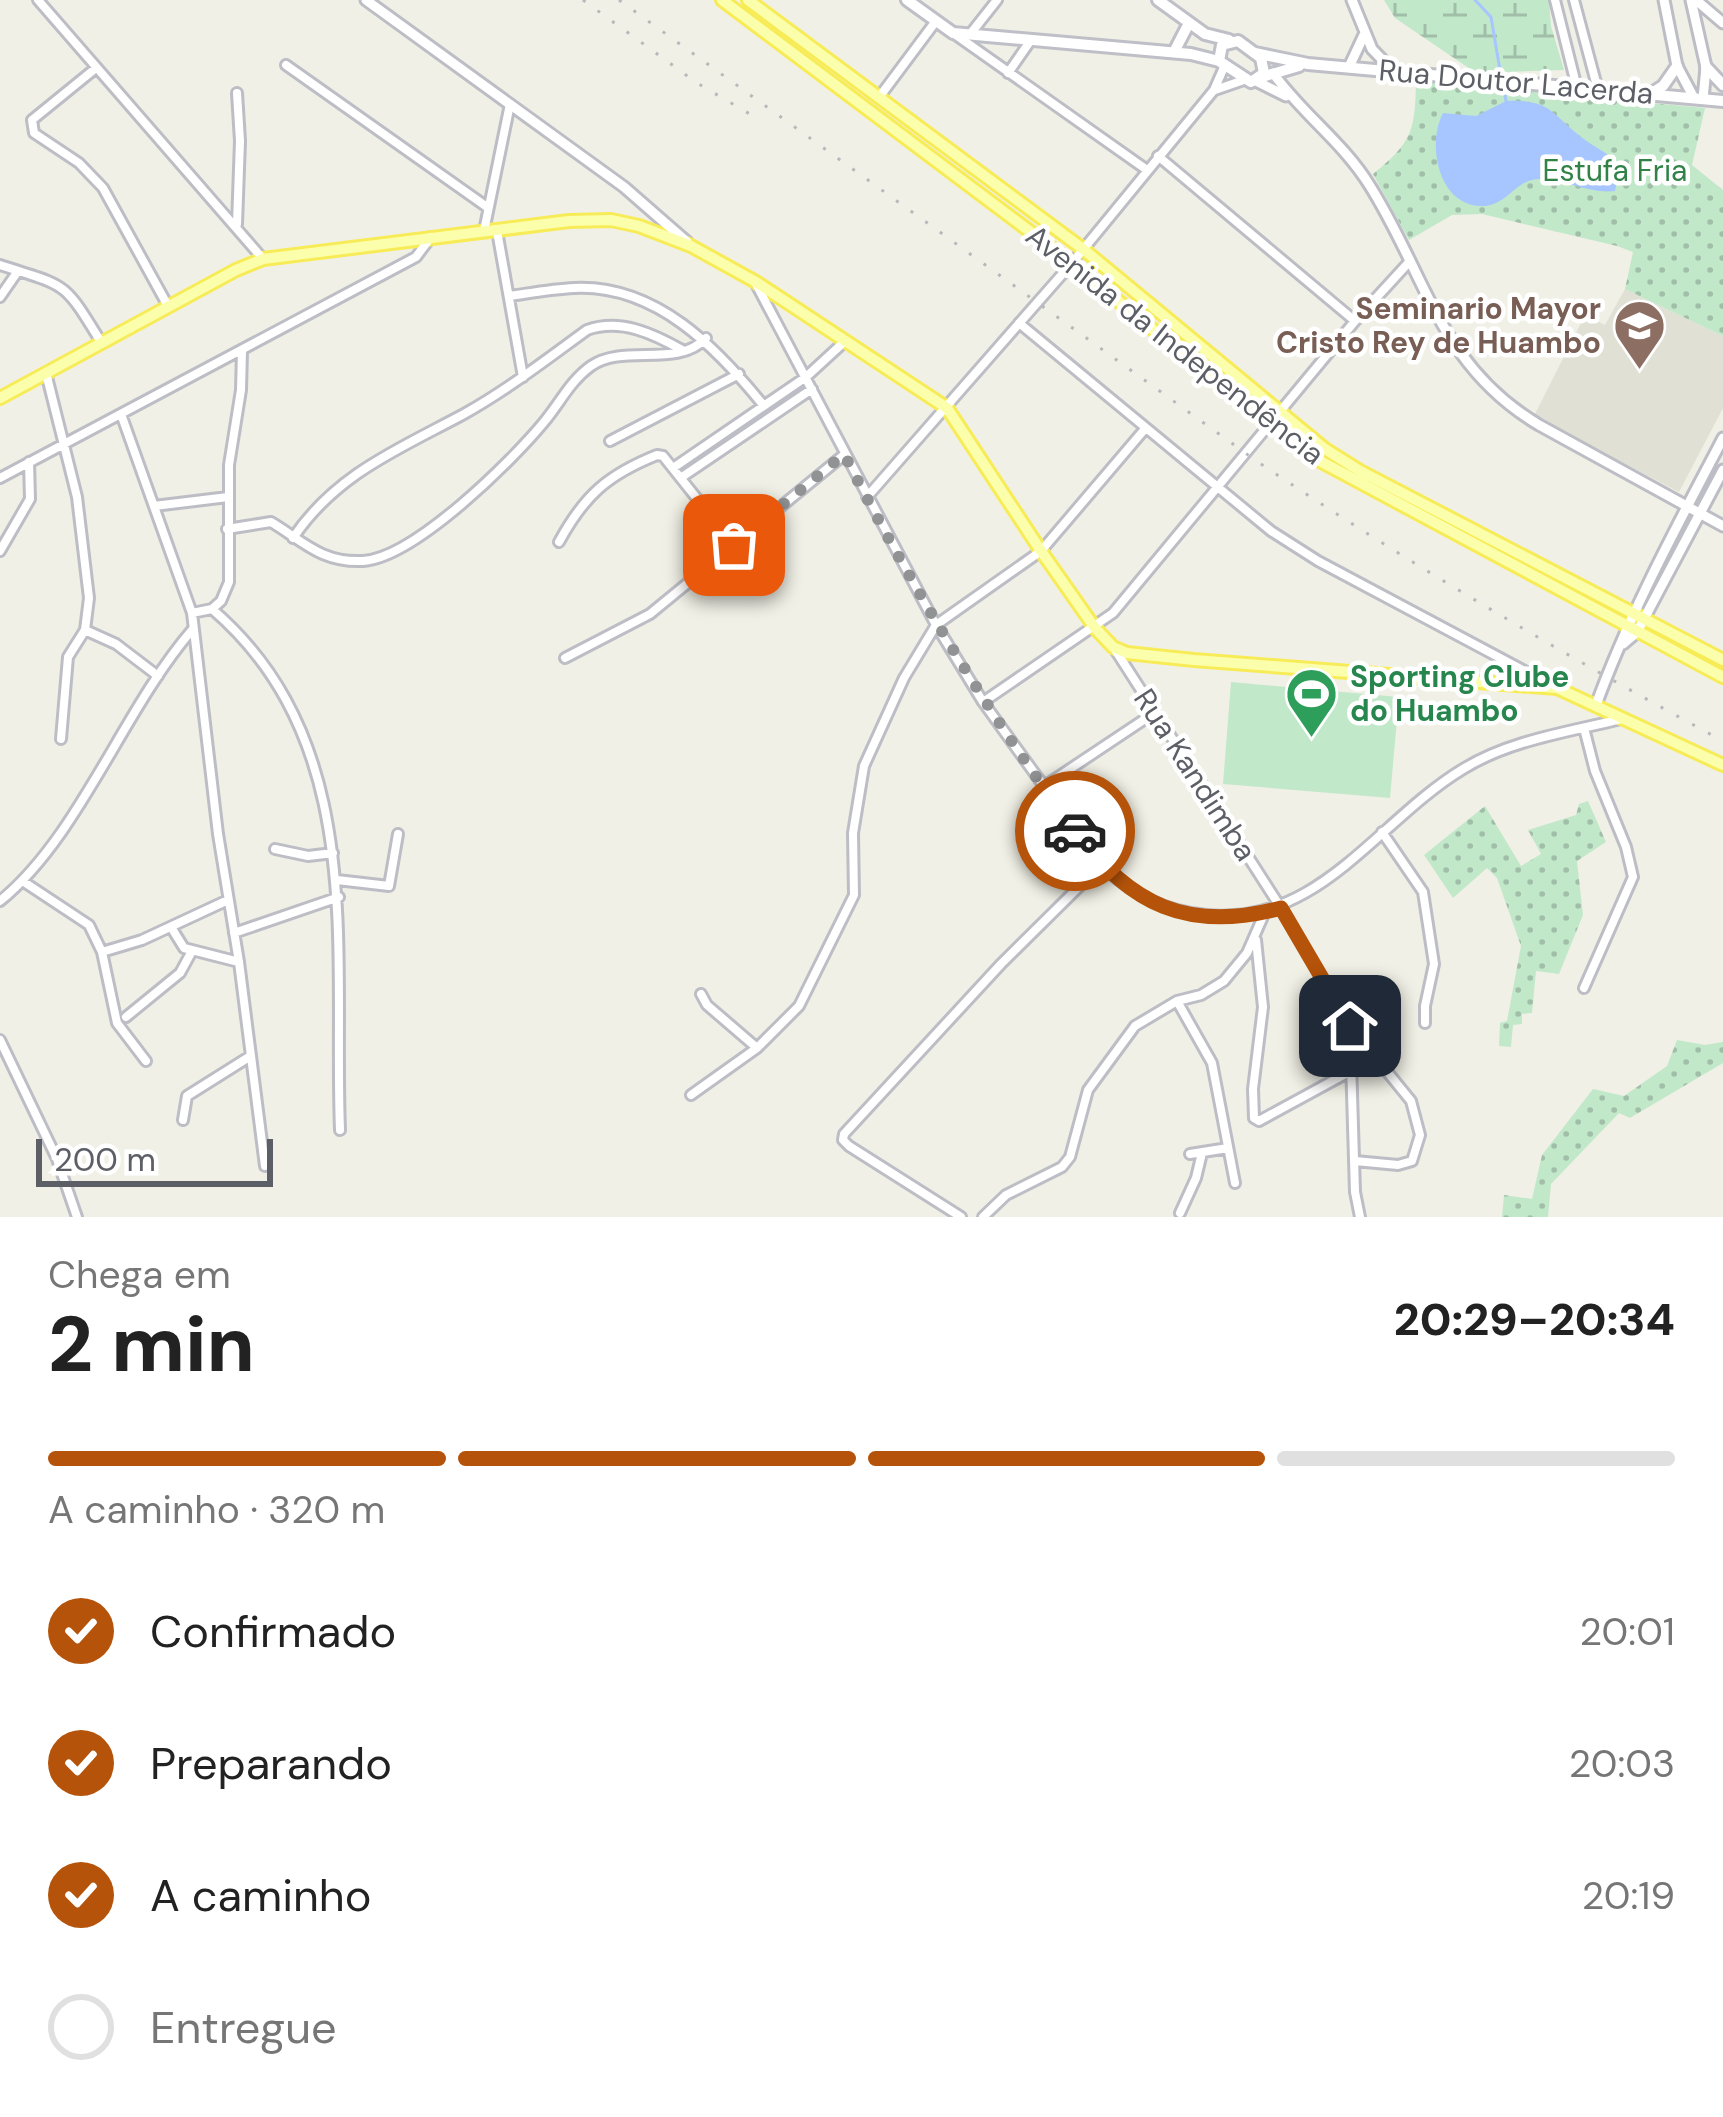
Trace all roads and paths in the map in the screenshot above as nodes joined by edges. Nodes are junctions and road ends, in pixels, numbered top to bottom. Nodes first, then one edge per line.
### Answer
1 (38, 0) edge
2 (366, 0) edge
3 (722, 0) edge
4 (748, 0) edge
5 (907, 0) edge
6 (997, 0) edge
7 (1158, 0) edge
8 (1352, 0) edge
9 (1556, 0) edge
10 (1574, 0) edge
11 (1664, 0) edge
12 (1693, 0) edge
13 (936, 21) junction
14 (1723, 22) edge
15 (1189, 23) junction
16 (789, 31) junction
17 (952, 33) junction
18 (970, 34) junction
19 (1364, 34) junction
20 (1031, 40) junction
21 (1232, 40) junction
22 (781, 44) junction
23 (1174, 52) junction
24 (1260, 57) junction
25 (1222, 63) junction
26 (286, 64) dead end
27 (1308, 64) junction
28 (1677, 66) junction
29 (1349, 67) junction
30 (1706, 67) junction
31 (96, 68) junction
32 (1395, 73) junction
33 (1008, 74) junction
34 (1258, 78) junction
35 (1723, 85) edge
36 (1577, 88) junction
37 (1598, 89) junction
38 (1214, 91) junction
39 (237, 93) dead end
40 (1652, 93) junction
41 (880, 97) junction
42 (1291, 98) junction
43 (1698, 98) junction
44 (1723, 100) edge
45 (510, 104) junction
46 (1158, 156) junction
47 (1147, 170) junction
48 (986, 175) junction
49 (999, 184) junction
50 (976, 190) junction
51 (988, 199) junction
52 (488, 207) junction
53 (237, 225) junction
54 (490, 230) junction
55 (431, 236) junction
56 (692, 246) junction
57 (1083, 249) junction
58 (263, 260) junction
59 (1410, 261) junction
60 (1072, 263) junction
61 (0, 265) edge
62 (18, 271) junction
63 (756, 282) junction
64 (510, 296) junction
65 (0, 297) edge
66 (169, 307) junction
67 (1355, 321) junction
68 (1019, 323) junction
69 (1177, 328) junction
70 (706, 338) junction
71 (1167, 342) junction
72 (101, 343) junction
73 (843, 343) junction
74 (242, 351) junction
75 (684, 351) junction
76 (46, 373) junction
77 (739, 374) junction
78 (523, 377) junction
79 (806, 377) junction
80 (812, 389) junction
81 (0, 398) edge
82 (764, 406) junction
83 (946, 408) junction
84 (1279, 412) junction
85 (121, 414) junction
86 (1270, 425) junction
87 (1144, 430) junction
88 (1723, 438) edge
89 (610, 441) dead end
90 (65, 445) junction
91 (844, 454) junction
92 (29, 462) junction
93 (673, 468) junction
94 (1723, 470) edge
95 (682, 477) junction
96 (0, 478) edge
97 (1219, 490) junction
98 (228, 497) junction
99 (867, 497) junction
100 (154, 506) junction
101 (1687, 506) junction
102 (1700, 513) junction
103 (1723, 526) edge
104 (227, 529) junction
105 (293, 538) junction
106 (559, 542) dead end
107 (734, 545) junction
108 (0, 550) edge
109 (1041, 551) junction
110 (212, 609) junction
111 (192, 614) junction
112 (1639, 614) junction
113 (936, 626) junction
114 (194, 628) junction
115 (1095, 628) junction
116 (1631, 629) junction
117 (85, 630) junction
118 (1113, 647) junction
119 (565, 658) dead end
120 (1723, 659) edge
121 (158, 676) junction
122 (1723, 677) edge
123 (1557, 688) junction
124 (983, 702) junction
125 (1596, 705) junction
126 (1154, 713) junction
127 (1623, 718) junction
128 (1584, 728) junction
129 (61, 739) dead end
130 (1723, 765) edge
131 (1043, 787) junction
132 (1382, 832) junction
133 (398, 834) dead end
134 (274, 849) dead end
135 (334, 853) junction
136 (1100, 865) junction
137 (337, 880) junction
138 (24, 882) junction
139 (339, 896) junction
140 (228, 900) junction
141 (0, 901) edge
142 (1281, 908) junction
143 (1265, 912) junction
144 (171, 927) junction
145 (234, 933) junction
146 (1256, 938) junction
147 (192, 951) junction
148 (102, 952) junction
149 (239, 962) junction
150 (1584, 988) dead end
151 (701, 994) dead end
152 (1177, 1001) junction
153 (126, 1017) dead end
154 (1425, 1023) dead end
155 (1350, 1026) junction
156 (0, 1040) edge
157 (757, 1048) junction
158 (249, 1057) junction
159 (146, 1061) dead end
160 (1349, 1072) junction
161 (691, 1095) dead end
162 (183, 1120) dead end
163 (340, 1130) dead end
164 (1228, 1148) junction
165 (1190, 1154) dead end
166 (1202, 1154) junction
167 (1355, 1161) junction
168 (265, 1166) dead end
169 (1235, 1184) dead end
170 (1180, 1213) dead end
171 (77, 1217) edge
172 (962, 1217) edge
173 (982, 1217) edge
174 (1360, 1217) edge

1 - 31 street
2 - 45 street
3 - 22 main road, Avenida da Independência
4 - 16 main road, Avenida da Independência
5 - 13 main road
6 - 18 street
7 - 15 main road, Rua Doutor Lacerda
8 - 19 street
9 - 36 street
10 - 37 street
11 - 28 street
12 - 14 street
12 - 30 street
13 - 17 main road
13 - 41 street
15 - 21 main road, Rua Doutor Lacerda
15 - 23 main road
16 - 22 main road
16 - 41 main road, Avenida da Independência
17 - 18 main road
17 - 33 street
18 - 20 main road
19 - 29 street
19 - 32 street
20 - 23 main road
20 - 33 street
21 - 24 main road, Rua Doutor Lacerda
21 - 25 main road
22 - 50 main road, Avenida da Independência
23 - 25 main road
24 - 27 main road, Rua Doutor Lacerda
24 - 34 main road
25 - 34 main road
25 - 38 street
26 - 52 street
27 - 29 main road, Rua Doutor Lacerda
27 - 34 main road, Rua Doutor Lacerda
28 - 40 main road
28 - 43 street
29 - 32 main road, Rua Doutor Lacerda
30 - 35 main road
30 - 43 street
31 - 53 street
31 - 66 street
32 - 36 main road, Rua Doutor Lacerda
33 - 47 street
34 - 38 street
34 - 42 street
34 - 42 street
36 - 37 main road, Rua Doutor Lacerda
37 - 40 main road, Rua Doutor Lacerda
38 - 46 street
39 - 53 street
40 - 43 main road, Rua Doutor Lacerda
41 - 48 main road, Avenida da Independência
42 - 59 street
43 - 44 main road, Rua Doutor Lacerda
45 - 52 street
45 - 56 street
46 - 47 street
46 - 67 street
47 - 57 street
48 - 49 main road, Avenida da Independência
48 - 50 main road
49 - 51 main road
49 - 57 main road, Avenida da Independência
50 - 51 main road, Avenida da Independência
51 - 60 main road, Avenida da Independência
52 - 54 street
53 - 58 street
54 - 55 main road
54 - 56 main road
54 - 64 street
55 - 58 main road
55 - 74 street
56 - 63 main road
57 - 60 street
57 - 69 main road, Avenida da Independência
58 - 66 main road
59 - 67 street
59 - 101 street
60 - 68 street
60 - 71 main road, Avenida da Independência
61 - 62 street
62 - 65 street
62 - 72 street
63 - 73 main road
63 - 79 street
64 - 70 street
64 - 78 street
66 - 72 main road
67 - 84 street
68 - 83 street
68 - 87 street
69 - 71 main road
69 - 84 main road, Avenida da Independência
70 - 75 street
70 - 77 street
71 - 86 main road, Avenida da Independência
72 - 76 main road
73 - 79 street
73 - 83 main road
74 - 85 street
74 - 98 street
75 - 78 street
75 - 105 street
76 - 81 main road
76 - 90 street
77 - 82 street
77 - 89 street
78 - 105 street
79 - 80 street
79 - 82 street
80 - 91 street
80 - 95 street
82 - 93 street
83 - 99 street
83 - 109 main road
84 - 86 street
84 - 112 main road, Avenida da Independência
85 - 90 street
85 - 100 street
86 - 97 street
86 - 116 main road, Avenida da Independência
87 - 97 street
87 - 109 street
88 - 101 street
90 - 92 street
90 - 117 street
91 - 99 street
91 - 107 street
92 - 96 street
92 - 108 street
93 - 95 street
93 - 106 street
94 - 102 street
95 - 107 street
97 - 115 street
97 - 123 street
98 - 100 street
98 - 104 street
99 - 113 street
100 - 111 street
101 - 102 street
101 - 112 street
102 - 103 street
102 - 112 street
104 - 105 street
104 - 110 street
107 - 119 street
109 - 113 street
109 - 115 main road
110 - 111 street
110 - 135 street
111 - 114 street
112 - 116 street
112 - 120 main road, Avenida da Independência
113 - 124 street
113 - 157 street
114 - 121 street
114 - 140 street
115 - 118 main road
115 - 124 street
116 - 122 main road, Avenida da Independência
116 - 125 street
117 - 121 street
117 - 129 street
118 - 123 main road
118 - 126 street, Rua Kandimba
121 - 138 street
123 - 125 main road
124 - 131 street
125 - 127 main road
126 - 131 street
126 - 142 street, Rua Kandimba
127 - 128 street
127 - 130 main road
128 - 132 street
128 - 150 street
131 - 136 street
132 - 142 street
132 - 154 street
133 - 137 street
134 - 135 street
135 - 137 street
136 - 143 street
136 - 172 street
137 - 139 street
138 - 141 street
138 - 148 street
139 - 145 street
139 - 163 street
140 - 144 street
140 - 145 street
142 - 143 street
142 - 155 street, Rua Kandimba
143 - 146 street
144 - 147 street
144 - 148 street
145 - 149 street
146 - 152 street
146 - 160 street
147 - 149 street
147 - 153 street
148 - 159 street
149 - 158 street
151 - 157 street
152 - 164 street
152 - 173 street
155 - 160 street
155 - 167 street, Rua Kandimba
156 - 171 street
157 - 161 street
158 - 162 street
158 - 168 street
160 - 167 street
164 - 166 street
164 - 169 street
165 - 166 street
166 - 170 street
167 - 174 street

